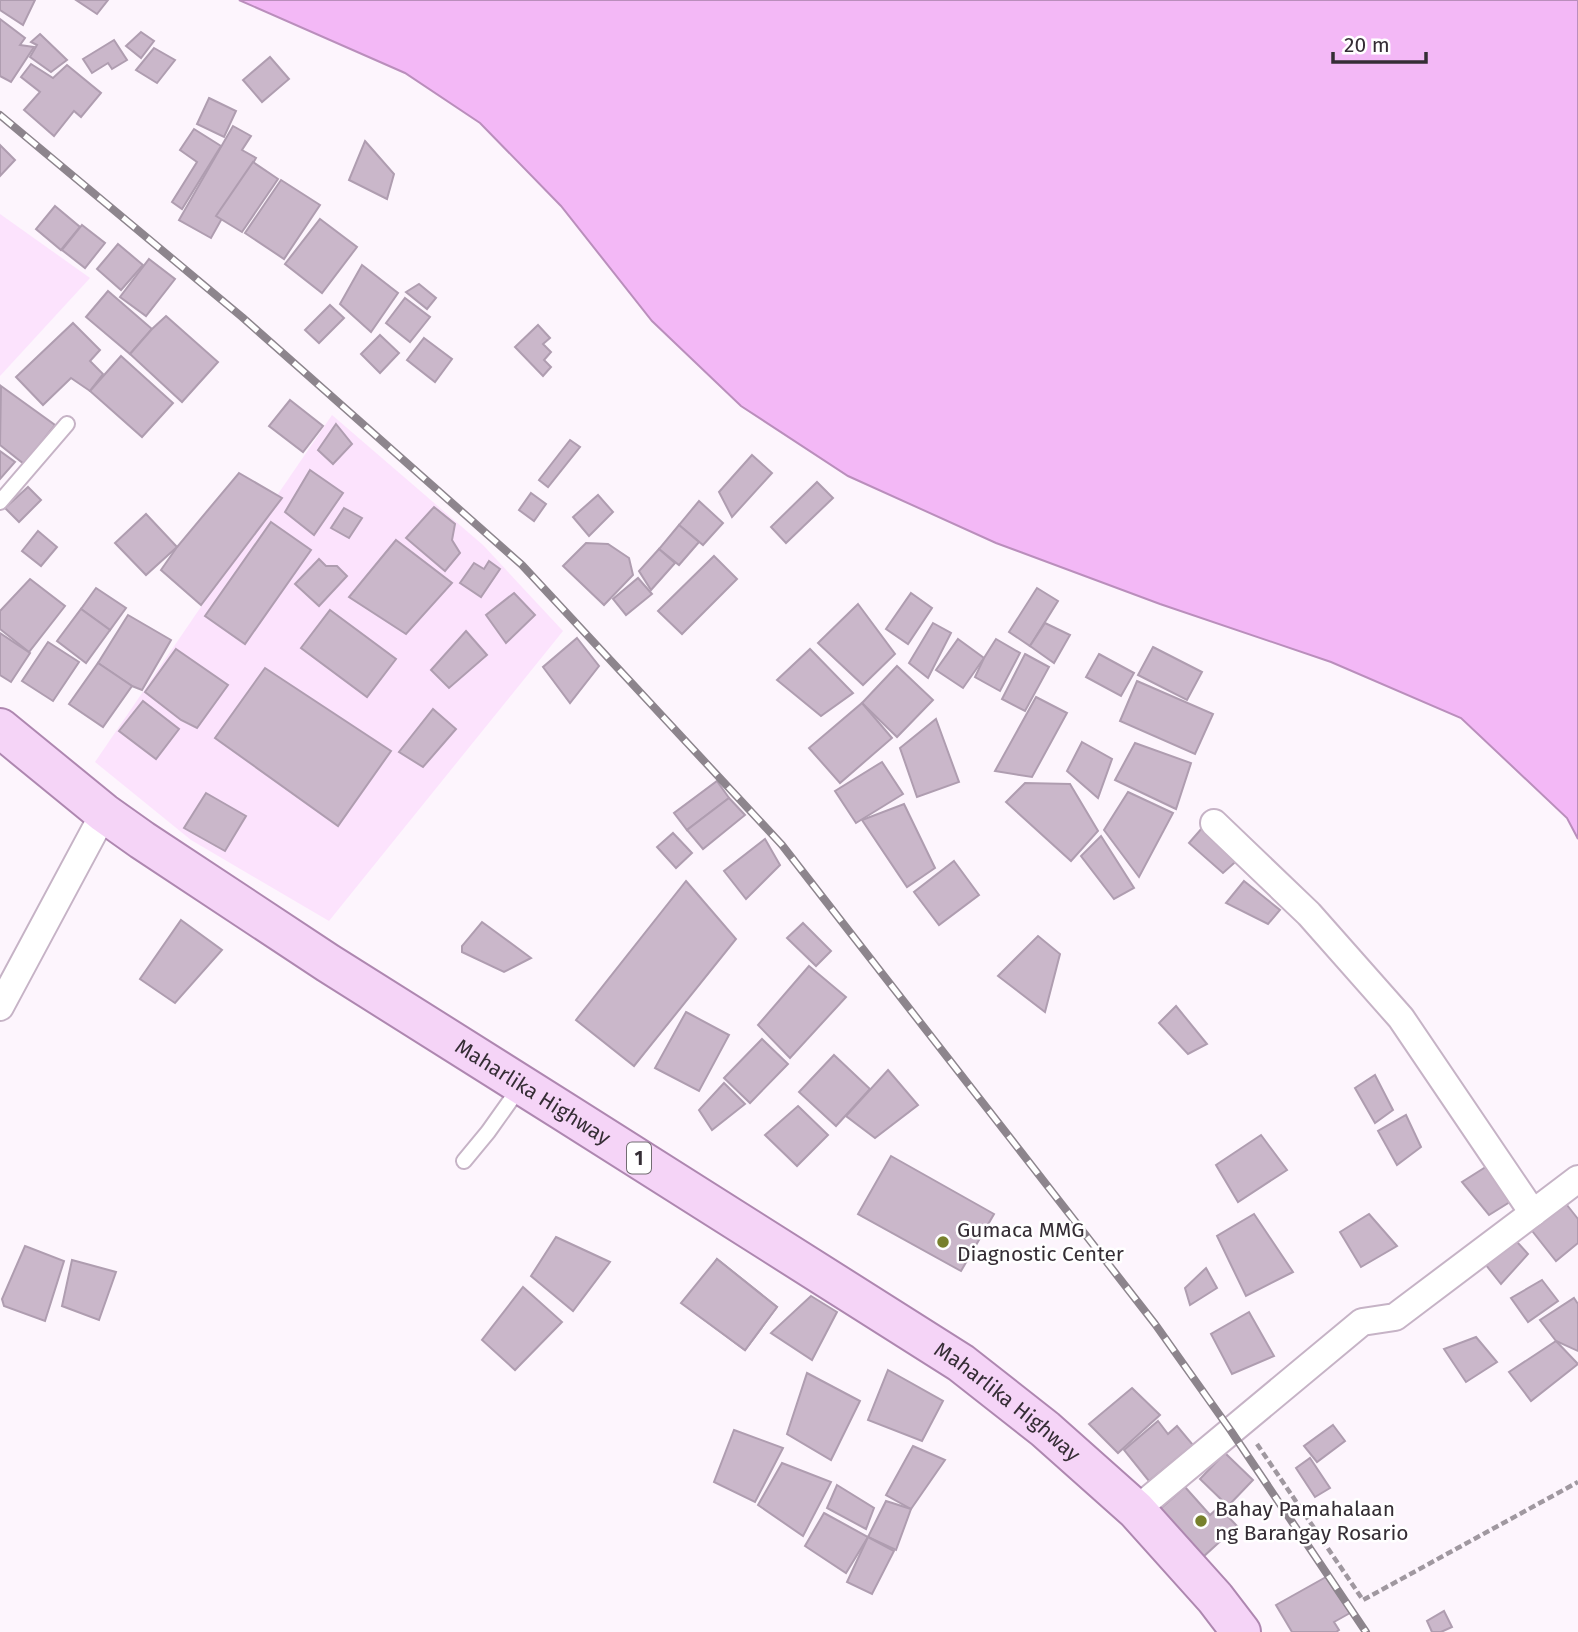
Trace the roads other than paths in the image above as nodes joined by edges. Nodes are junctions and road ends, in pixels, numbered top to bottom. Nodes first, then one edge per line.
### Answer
1 (67, 424) dead end
2 (0, 502) edge
3 (0, 728) edge
4 (104, 813) junction
5 (1214, 823) dead end
6 (0, 1007) edge
7 (522, 1084) junction
8 (464, 1161) dead end
9 (1578, 1179) edge
10 (1533, 1213) junction
11 (1136, 1510) junction
12 (1241, 1632) edge

1 - 2 lane
3 - 4 main road, Maharlika Highway / 1
4 - 6 street
4 - 7 main road, Maharlika Highway / 1
5 - 10 street
7 - 8 lane
7 - 11 main road, Maharlika Highway / 1
9 - 10 street
10 - 11 street
11 - 12 main road, Maharlika Highway / 1

